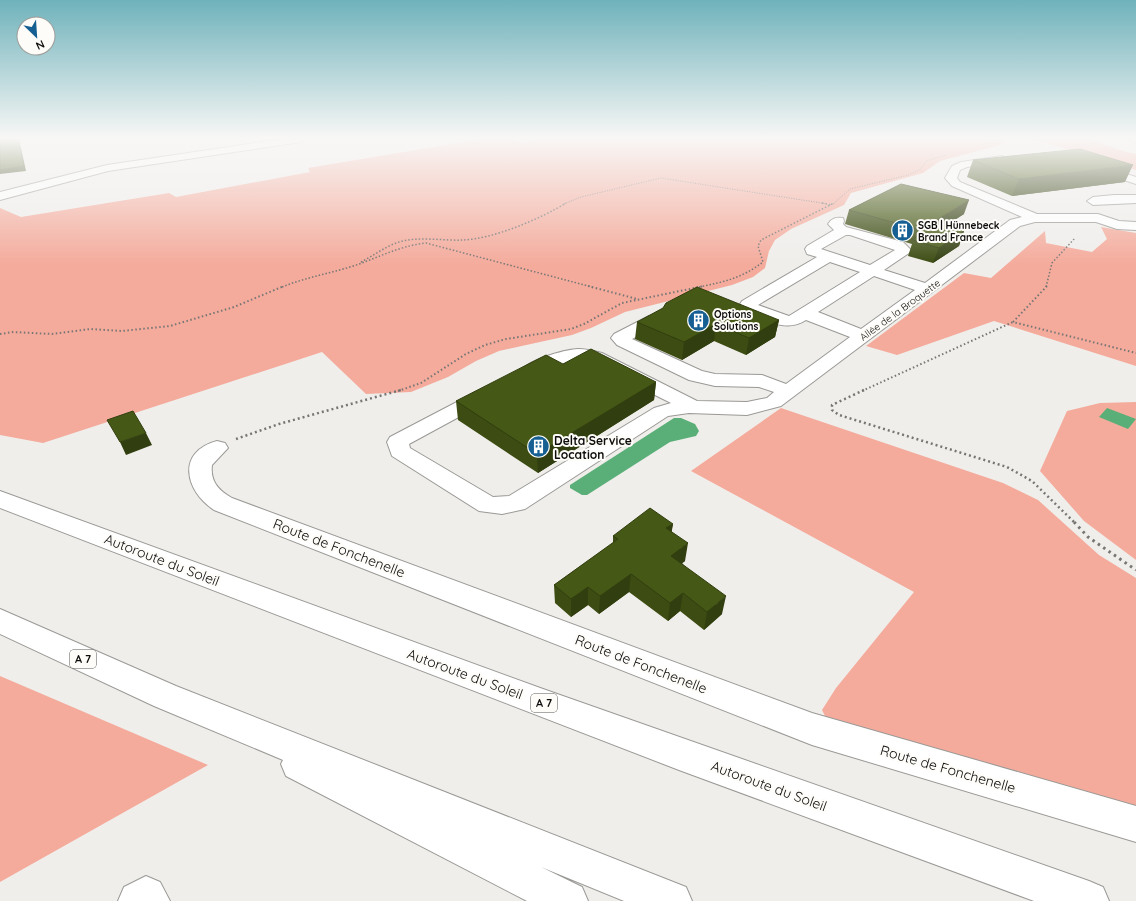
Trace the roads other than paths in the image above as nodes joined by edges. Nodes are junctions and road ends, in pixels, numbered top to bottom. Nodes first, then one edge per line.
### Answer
1 (57, 181) edge
2 (954, 181) edge
3 (0, 196) edge
4 (1136, 199) edge
5 (1093, 201) dead end
6 (1133, 213) edge
7 (849, 215) dead end
8 (1035, 218) junction
9 (1098, 218) junction
10 (1136, 226) edge
11 (843, 231) junction
12 (828, 257) junction
13 (870, 271) junction
14 (928, 290) junction
15 (804, 313) junction
16 (655, 320) edge
17 (864, 336) junction
18 (788, 392) junction
19 (698, 408) junction
20 (217, 448) road end
21 (0, 498) edge
22 (0, 621) edge
23 (165, 696) junction
24 (1136, 824) edge
25 (138, 901) edge
26 (150, 901) edge
27 (568, 901) edge
28 (672, 901) edge
29 (1090, 901) edge

1 - 3 main road
2 - 8 main road
4 - 5 main road
6 - 9 main road, Allée de la Broquette
7 - 11 main road
8 - 9 main road, Allée de la Broquette
8 - 14 main road, Allée de la Broquette
9 - 10 main road, Allée de la Broquette
11 - 12 main road
11 - 13 main road
12 - 13 main road
12 - 15 main road
13 - 14 main road
13 - 15 main road
14 - 17 main road, Allée de la Broquette
15 - 17 main road
16 - 18 main road
17 - 18 main road, Allée de la Broquette
18 - 19 main road, Allée de la Broquette
19 - 19 main road, Allée de la Broquette
20 - 24 main road, Route de Fonchenelle
21 - 29 main road, Autoroute du Soleil / A 7
22 - 23 main road, A 7
23 - 27 main road
23 - 28 main road, A 7
25 - 26 main road

